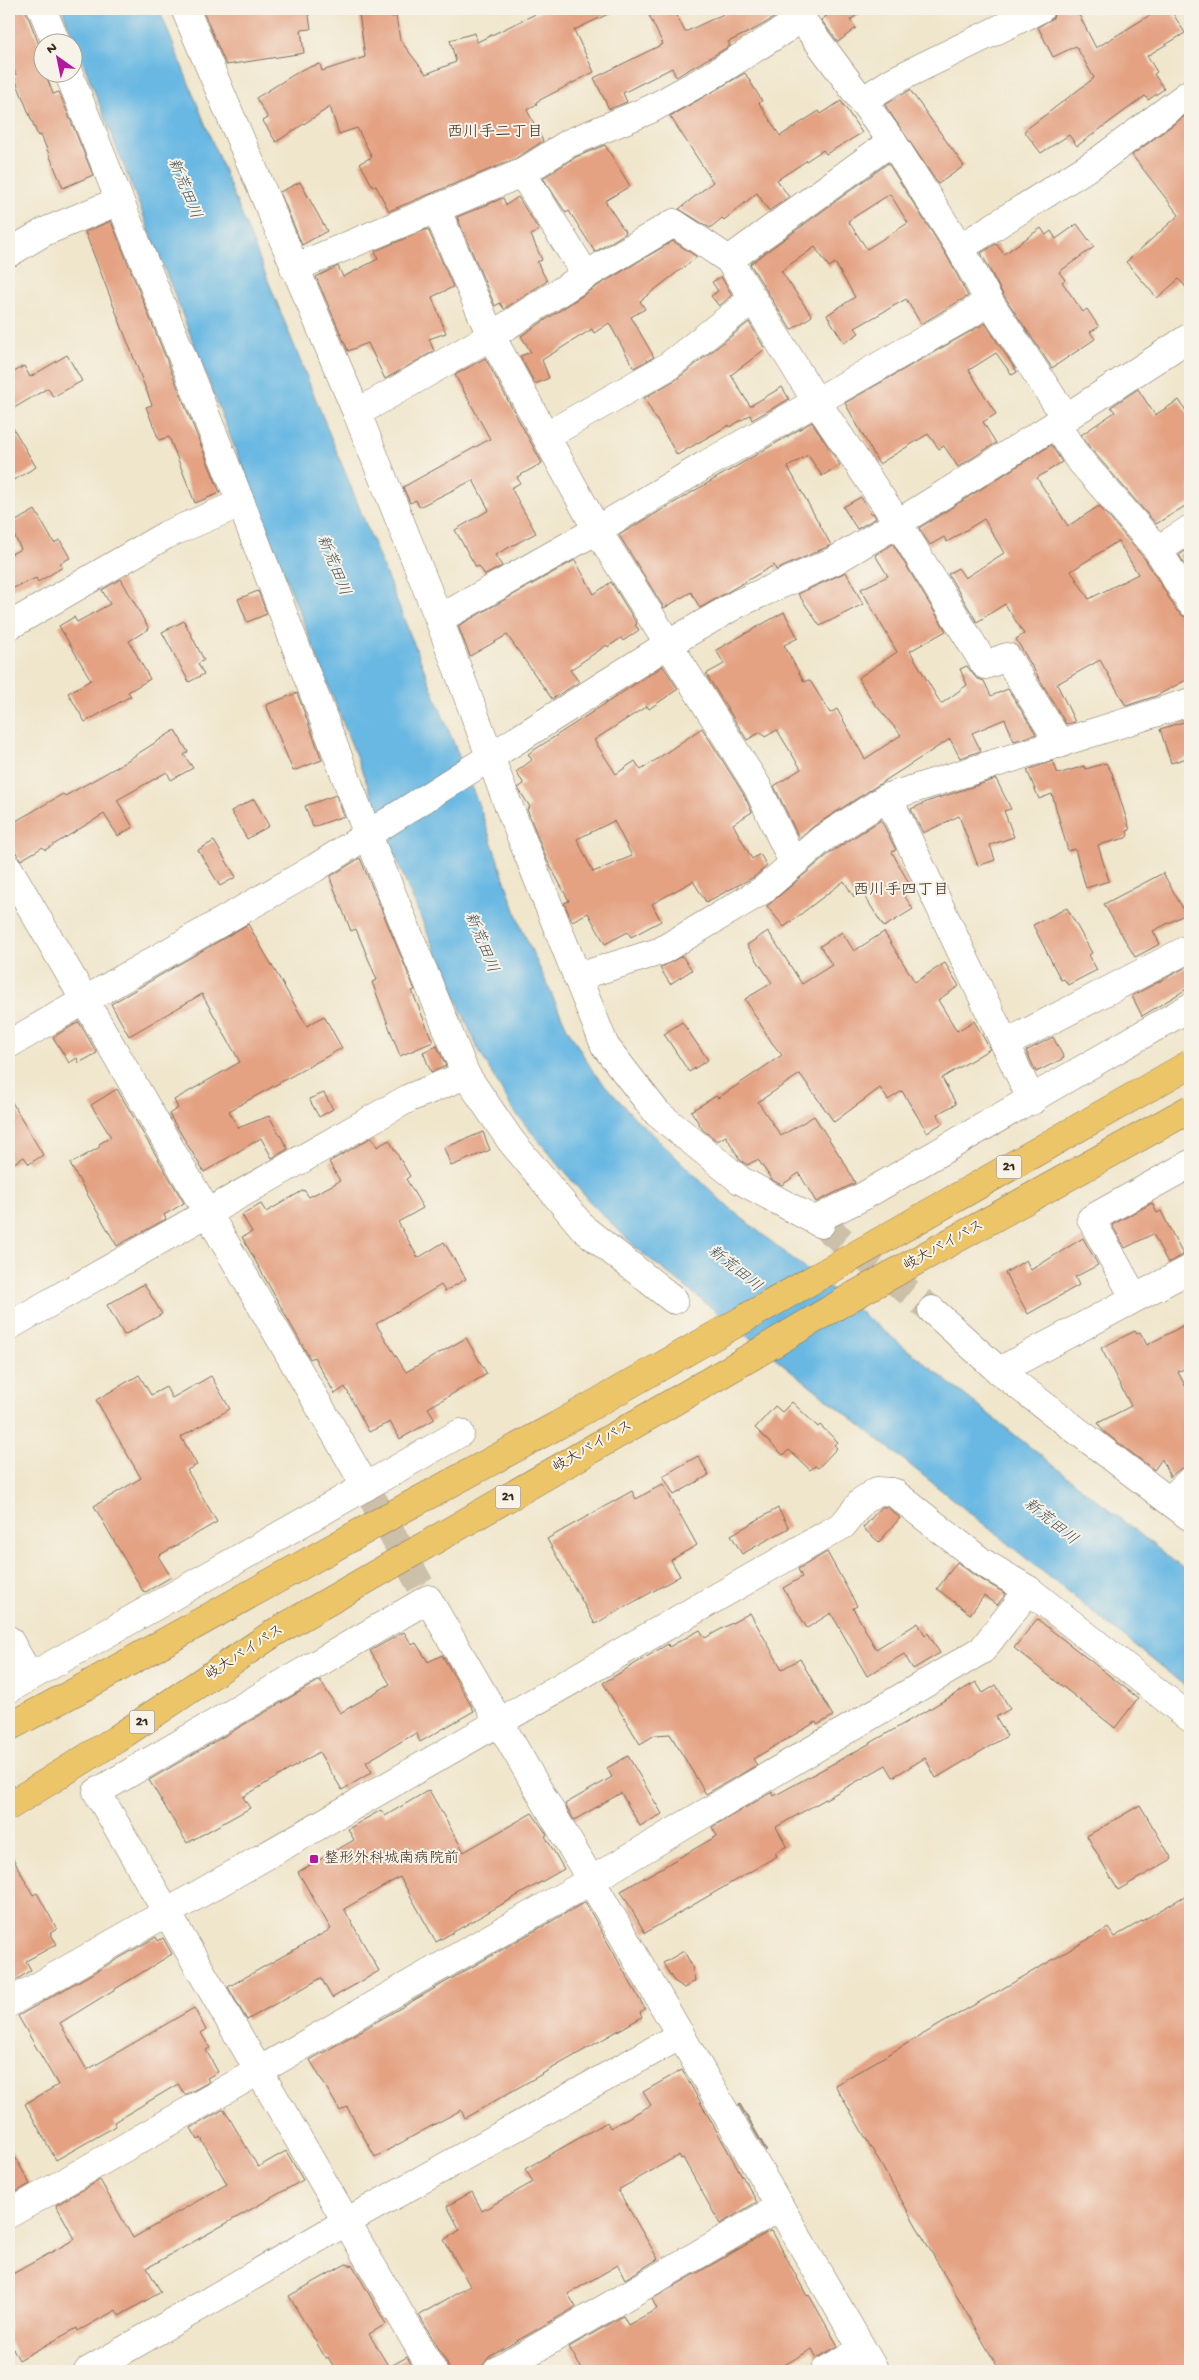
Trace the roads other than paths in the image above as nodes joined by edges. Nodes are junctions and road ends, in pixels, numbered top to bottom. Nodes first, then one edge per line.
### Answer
1 (42, 9) edge
2 (185, 9) edge
3 (1040, 9) edge
4 (797, 14) edge
5 (52, 32) edge
6 (72, 82) edge
7 (1190, 93) edge
8 (862, 101) junction
9 (892, 141) junction
10 (522, 173) junction
11 (119, 200) junction
12 (436, 208) junction
13 (960, 248) junction
14 (9, 253) edge
15 (729, 260) junction
16 (294, 268) junction
17 (586, 275) junction
18 (753, 299) junction
19 (989, 301) junction
20 (491, 336) junction
21 (1190, 337) edge
22 (816, 401) junction
23 (357, 413) junction
24 (1061, 421) junction
25 (546, 436) junction
26 (240, 503) junction
27 (898, 523) junction
28 (1190, 529) edge
29 (597, 530) junction
30 (1158, 550) junction
31 (1190, 602) edge
32 (439, 619) junction
33 (9, 626) edge
34 (670, 643) junction
35 (1190, 702) edge
36 (1060, 744) junction
37 (481, 762) junction
38 (888, 797) junction
39 (373, 832) junction
40 (796, 861) junction
41 (9, 869) edge
42 (1190, 948) edge
43 (578, 977) junction
44 (84, 1001) junction
45 (1190, 1007) edge
46 (9, 1044) edge
47 (1005, 1044) junction
48 (1190, 1064) edge
49 (466, 1075) junction
50 (1032, 1101) junction
51 (1190, 1109) edge
52 (1190, 1164) edge
53 (207, 1212) junction
54 (1190, 1269) edge
55 (1134, 1298) junction
56 (674, 1300) dead end
57 (932, 1310) tunnel mouth
58 (9, 1326) edge
59 (999, 1371) junction
60 (460, 1433) dead end
61 (1190, 1481) edge
62 (366, 1487) junction
63 (1180, 1508) edge
64 (1029, 1590) junction
65 (9, 1640) edge
66 (19, 1683) edge
67 (1190, 1718) edge
68 (498, 1722) junction
69 (9, 1727) edge
70 (9, 1806) edge
71 (590, 1880) junction
72 (167, 1912) junction
73 (9, 2003) edge
74 (681, 2035) junction
75 (257, 2070) junction
76 (780, 2207) junction
77 (9, 2214) edge
78 (346, 2222) junction
79 (869, 2361) edge
80 (88, 2371) edge
81 (433, 2371) edge
82 (497, 2371) edge
83 (825, 2371) edge

1 - 5 street
2 - 16 street
3 - 8 street
4 - 8 street
4 - 10 street
6 - 11 street
7 - 13 street
8 - 9 street
9 - 13 street
9 - 15 street
10 - 12 street
10 - 17 street
11 - 14 street
11 - 26 street
12 - 16 street
12 - 20 street
13 - 19 street
15 - 17 street
15 - 18 street
16 - 23 street
17 - 20 street
18 - 22 street
18 - 25 street
19 - 22 street
19 - 24 street
20 - 23 street
20 - 25 street
21 - 24 street
22 - 27 street
22 - 29 street
23 - 32 street
24 - 27 street
24 - 30 street
25 - 29 street
26 - 33 street
26 - 39 street
27 - 34 street
27 - 36 street
28 - 30 street
29 - 32 street
29 - 34 street
30 - 31 street
32 - 37 street
34 - 37 street
34 - 40 street
35 - 36 street
36 - 38 street
37 - 39 street
37 - 43 street
38 - 40 street
38 - 47 street
39 - 44 street
39 - 49 street
40 - 43 street
41 - 44 street
42 - 47 street
43 - 50 street
44 - 46 street
44 - 53 street
45 - 50 street
47 - 50 street
48 - 69 highway, 21, bridge
49 - 53 street
49 - 56 street
51 - 70 highway, 岐大バイパス / 21, bridge
52 - 55 street
53 - 58 street
53 - 62 street
54 - 55 street
55 - 59 street
57 - 59 street
59 - 63 street
60 - 62 street
61 - 63 street
62 - 66 street
64 - 67 street
64 - 68 street
64 - 71 street
65 - 66 street
68 - 71 street
68 - 72 street
68 - 72 street
71 - 74 street
71 - 75 street
72 - 73 street
72 - 75 street
74 - 76 street
74 - 78 street
75 - 77 street
75 - 78 street
76 - 79 street
76 - 82 street
78 - 80 street
78 - 81 street
79 - 83 street

